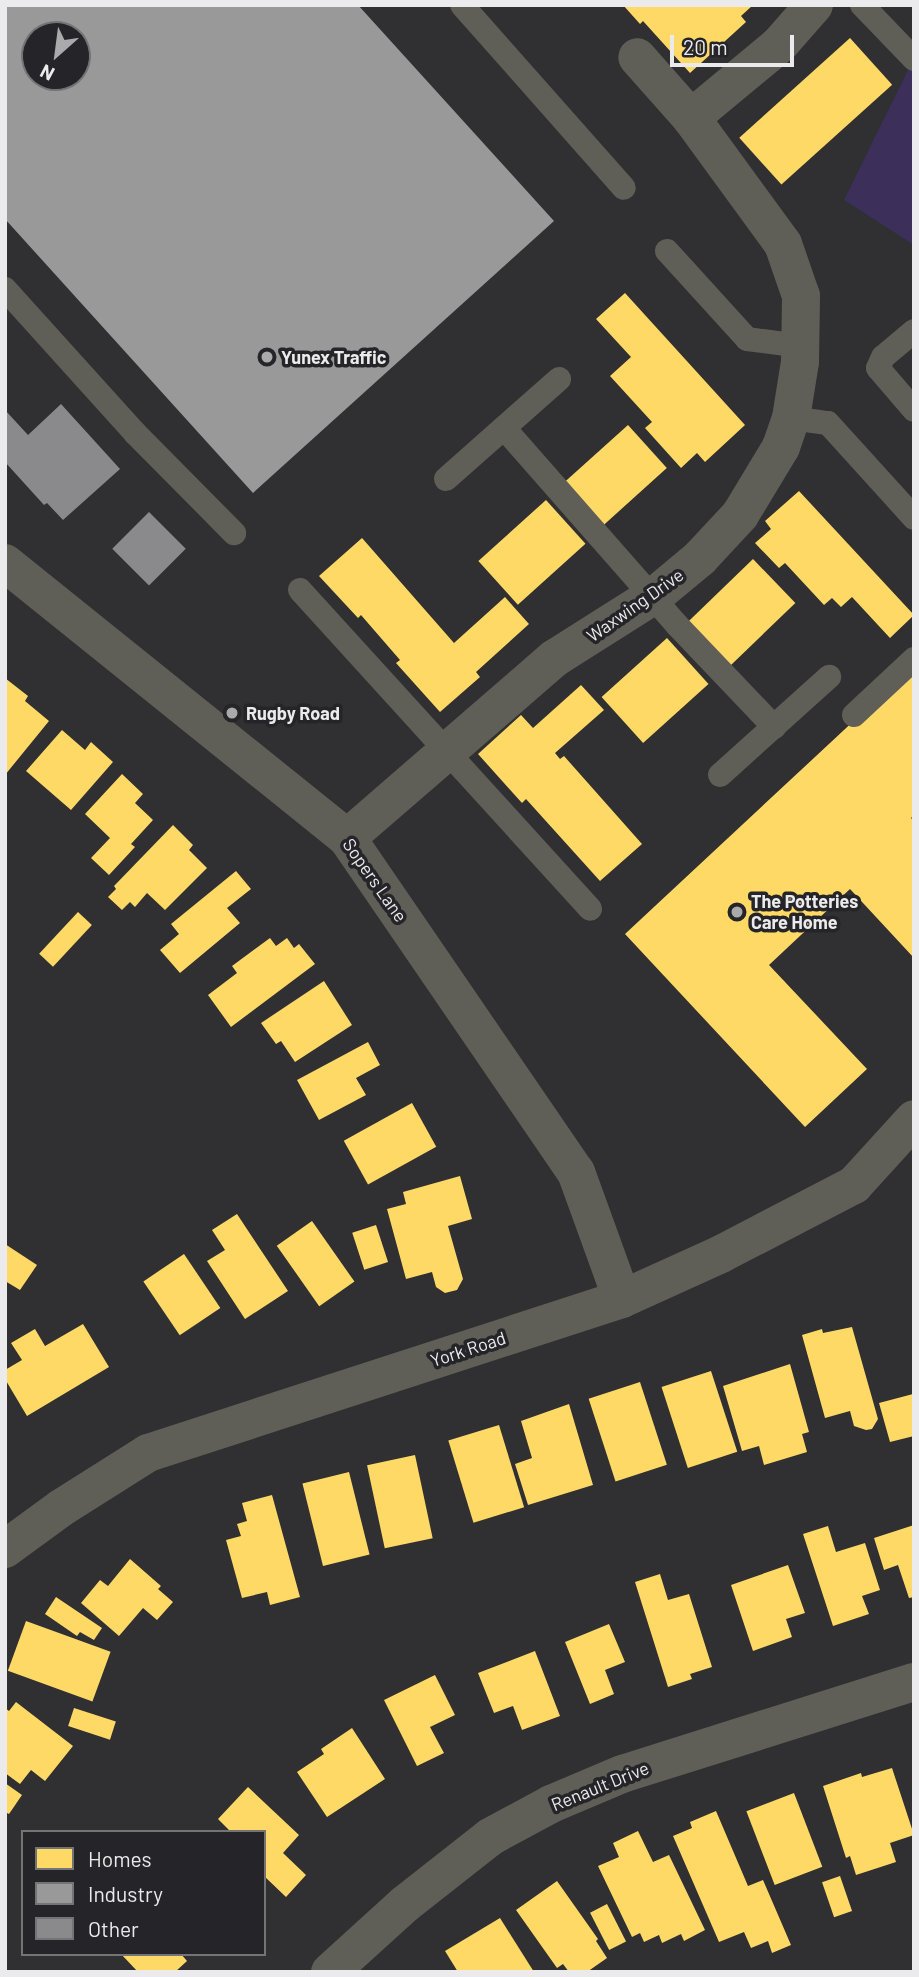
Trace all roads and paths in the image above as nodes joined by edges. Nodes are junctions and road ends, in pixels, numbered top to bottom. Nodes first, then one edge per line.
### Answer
1 (462, 5) edge
2 (814, 5) edge
3 (862, 5) edge
4 (637, 57) dead end
5 (914, 59) edge
6 (691, 118) junction
7 (624, 188) dead end
8 (667, 251) dead end
9 (5, 289) edge
10 (914, 331) edge
11 (800, 346) junction
12 (559, 379) dead end
13 (914, 410) edge
14 (791, 418) junction
15 (504, 428) junction
16 (446, 479) dead end
17 (914, 518) edge
18 (234, 533) dead end
19 (5, 564) edge
20 (300, 590) dead end
21 (653, 596) junction
22 (914, 659) edge
23 (829, 677) dead end
24 (854, 715) dead end
25 (774, 727) junction
26 (447, 752) junction
27 (720, 775) dead end
28 (347, 838) junction
29 (590, 909) dead end
30 (914, 1119) edge
31 (622, 1299) junction
32 (5, 1549) edge
33 (914, 1682) edge
34 (330, 1972) edge

1 - 7 lane
2 - 6 street
3 - 5 lane
4 - 6 street, Waxwing Drive
6 - 11 street, Waxwing Drive
8 - 11 lane
9 - 18 lane
10 - 13 lane
11 - 14 street, Waxwing Drive
12 - 15 lane
14 - 17 lane
14 - 21 street, Waxwing Drive
15 - 16 lane
15 - 21 lane
19 - 28 street, Sopers Lane
20 - 26 lane
21 - 25 lane
21 - 26 street, Waxwing Drive
22 - 24 lane
23 - 25 lane
25 - 27 lane
26 - 28 street, Waxwing Drive
26 - 29 lane
28 - 31 street, Sopers Lane
30 - 31 street, York Road
31 - 32 street, York Road
33 - 34 street, Renault Drive

